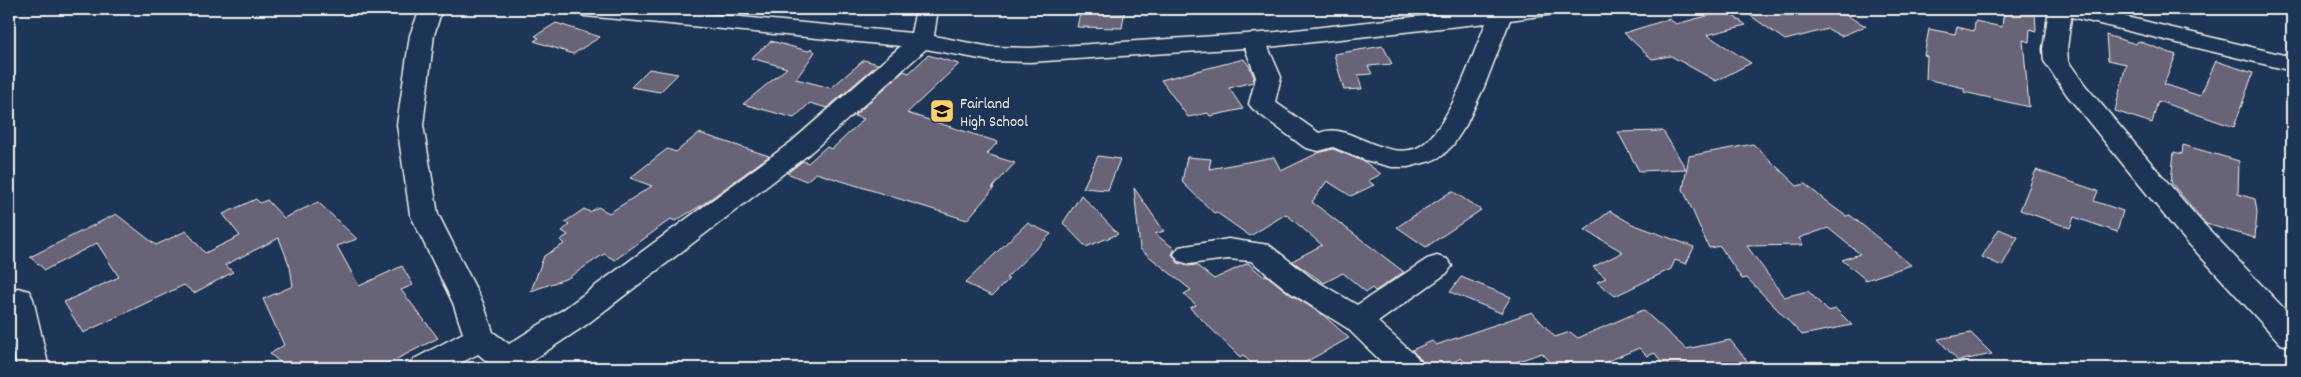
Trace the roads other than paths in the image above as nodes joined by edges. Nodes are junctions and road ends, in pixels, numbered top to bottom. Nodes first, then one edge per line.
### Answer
1 (431, 9) edge
2 (585, 9) edge
3 (926, 9) edge
4 (1546, 9) edge
5 (2060, 9) edge
6 (2067, 9) edge
7 (1501, 14) junction
8 (1252, 40) junction
9 (921, 41) junction
10 (2292, 64) edge
11 (1189, 254) dead end
12 (1437, 266) dead end
13 (18, 299) dead end
14 (1358, 320) junction
15 (2292, 336) edge
16 (480, 338) junction
17 (509, 366) edge
18 (33, 368) edge
19 (425, 368) edge
20 (1407, 368) edge

1 - 16 street
2 - 9 street
3 - 9 street
4 - 7 street
5 - 15 street
6 - 10 street
7 - 8 street
7 - 8 street
8 - 9 street
9 - 17 street
11 - 14 street
12 - 14 street
13 - 18 street
14 - 20 street
16 - 17 street
16 - 19 street

